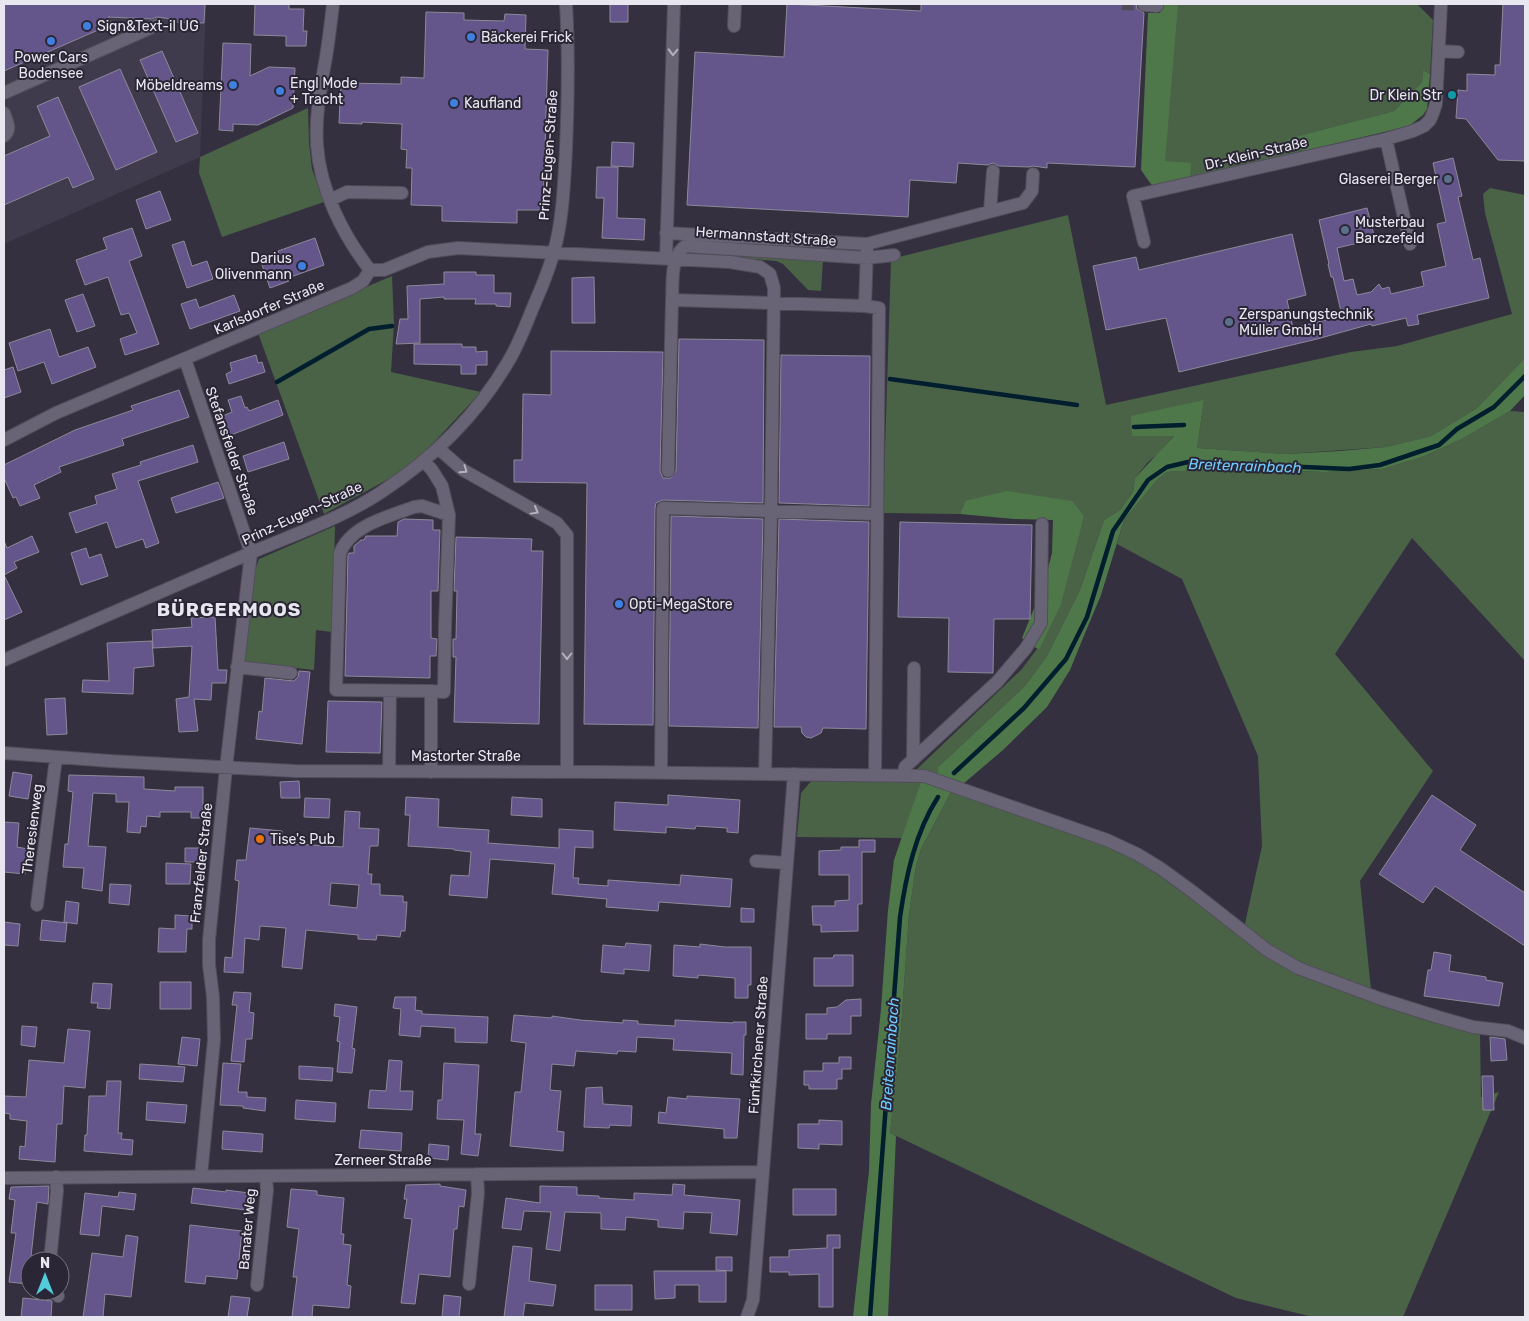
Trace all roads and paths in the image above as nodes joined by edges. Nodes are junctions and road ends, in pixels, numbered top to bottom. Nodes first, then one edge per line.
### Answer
1 (333, 4) edge
2 (566, 4) edge
3 (674, 4) edge
4 (735, 4) edge
5 (1441, 4) edge
6 (157, 25) dead end
7 (734, 26) dead end
8 (1439, 50) junction
9 (1458, 52) dead end
10 (4, 93) edge
11 (4, 113) edge
12 (4, 136) edge
13 (1386, 139) junction
14 (993, 171) dead end
15 (1033, 174) dead end
16 (402, 193) dead end
17 (330, 200) junction
18 (990, 211) junction
19 (666, 233) junction
20 (1144, 242) dead end
21 (868, 244) junction
22 (1410, 244) dead end
23 (554, 253) junction
24 (894, 255) dead end
25 (867, 258) junction
26 (670, 259) junction
27 (370, 270) junction
28 (672, 300) junction
29 (773, 304) junction
30 (865, 306) junction
31 (185, 359) junction
32 (4, 440) edge
33 (438, 449) junction
34 (424, 461) junction
35 (668, 471) dead end
36 (771, 510) junction
37 (877, 514) junction
38 (449, 515) junction
39 (1042, 524) dead end
40 (251, 553) junction
41 (4, 660) edge
42 (238, 667) junction
43 (914, 668) dead end
44 (291, 673) dead end
45 (390, 691) junction
46 (431, 691) junction
47 (4, 753) edge
48 (56, 758) junction
49 (913, 760) junction
50 (226, 768) junction
51 (389, 771) junction
52 (432, 772) junction
53 (566, 772) junction
54 (661, 773) junction
55 (764, 774) junction
56 (794, 774) junction
57 (875, 775) junction
58 (904, 775) junction
59 (756, 861) dead end
60 (787, 863) junction
61 (37, 905) dead end
62 (1525, 1038) edge
63 (763, 1172) junction
64 (478, 1174) junction
65 (201, 1176) junction
66 (266, 1176) junction
67 (56, 1177) junction
68 (4, 1178) edge
69 (51, 1251) edge
70 (470, 1284) dead end
71 (257, 1285) dead end
72 (747, 1317) edge

1 - 17 street
2 - 23 street, Prinz-Eugen-Straße
3 -> 19 street
4 - 7 street
5 - 8 street, Dr.-Klein-Straße
6 - 10 street
8 - 9 street
8 - 13 street, Dr.-Klein-Straße
11 - 12 street
13 - 20 street, Dr.-Klein-Straße
13 - 22 street
14 - 18 street
15 - 18 street
16 - 17 street
17 - 27 street
18 - 21 street
19 - 21 street
19 - 26 street
21 - 25 street
23 - 26 street
23 - 27 street
23 - 33 street, Prinz-Eugen-Straße
24 - 25 street, Hermannstadt Straße
25 - 26 street, Hermannstadt Straße
25 - 30 street
26 - 28 street
26 - 29 street
27 - 31 street, Karlsdorfer Straße
28 - 29 street
28 - 35 street
29 - 30 street
29 - 36 street
30 - 37 street
31 - 32 street, Karlsdorfer Straße
31 - 40 street, Stefansfelder Straße
33 - 34 street, Prinz-Eugen-Straße
33 -> 53 street
34 - 38 street
34 - 40 street, Prinz-Eugen-Straße
36 - 37 street
36 - 54 street
36 - 55 street
37 - 57 street
38 - 45 street
38 - 46 street
39 - 49 street
40 - 41 street, Prinz-Eugen-Straße
40 - 42 street, Franzfelder Straße
42 - 44 street
42 - 50 street, Franzfelder Straße
43 - 49 street
45 - 46 street
45 - 51 street
46 - 52 street
47 - 48 street, Mastorter Straße
48 - 50 street, Mastorter Straße
48 - 61 street, Theresienweg
49 - 58 street
50 - 51 street, Mastorter Straße
50 - 65 street, Franzfelder Straße
51 - 52 street, Mastorter Straße
52 - 53 street, Mastorter Straße
53 - 54 street, Mastorter Straße
54 - 55 street, Mastorter Straße
55 - 56 street, Mastorter Straße
56 - 57 street, Mastorter Straße
56 - 60 street, Fünfkirchener Straße
57 - 58 street, Mastorter Straße
58 - 62 street, Mastorter Straße
59 - 60 street
60 - 63 street, Fünfkirchener Straße
63 - 64 street, Zerneer Straße
63 - 72 street, Fünfkirchener Straße
64 - 66 street, Zerneer Straße
64 - 70 street
65 - 66 street, Zerneer Straße
65 - 67 street, Zerneer Straße
66 - 71 street, Banater Weg
67 - 68 street, Zerneer Straße
67 - 69 street

